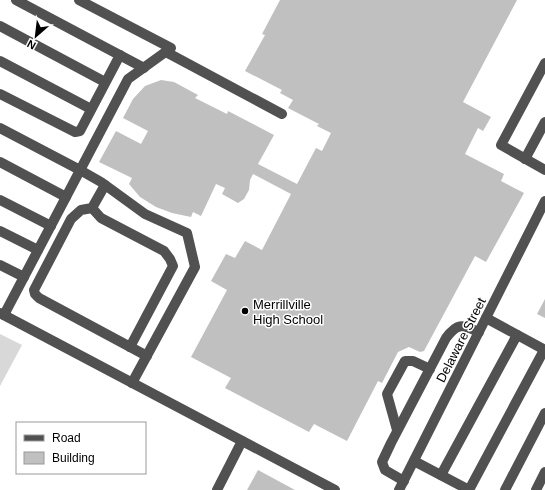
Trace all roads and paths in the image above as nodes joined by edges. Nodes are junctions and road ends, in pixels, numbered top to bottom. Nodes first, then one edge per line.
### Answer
1 (16, 0) edge
2 (79, 0) edge
3 (0, 26) edge
4 (166, 52) junction
5 (120, 55) junction
6 (0, 61) edge
7 (545, 63) edge
8 (144, 68) junction
9 (105, 82) junction
10 (0, 94) edge
11 (91, 109) junction
12 (282, 114) dead end
13 (545, 122) edge
14 (0, 128) edge
15 (525, 159) junction
16 (0, 162) edge
17 (80, 170) junction
18 (545, 170) edge
19 (105, 185) junction
20 (66, 197) junction
21 (0, 200) edge
22 (545, 201) edge
23 (92, 208) junction
24 (51, 226) junction
25 (0, 231) edge
26 (38, 250) junction
27 (0, 265) edge
28 (21, 282) junction
29 (35, 294) junction
30 (2, 314) edge
31 (486, 318) junction
32 (479, 332) junction
33 (516, 335) junction
34 (130, 347) junction
35 (545, 350) edge
36 (147, 356) junction
37 (430, 369) junction
38 (132, 383) junction
39 (545, 413) edge
40 (397, 430) junction
41 (242, 441) junction
42 (414, 461) junction
43 (545, 472) edge
44 (441, 475) junction
45 (402, 486) edge
46 (217, 490) edge
47 (334, 490) edge
48 (469, 490) edge
49 (505, 490) edge
50 (536, 490) edge

1 - 5 street
2 - 4 street
3 - 9 street
4 - 8 street
4 - 12 street
5 - 8 street
5 - 9 street
6 - 11 street
7 - 15 street
8 - 17 street
9 - 11 street
10 - 11 street
13 - 15 street
14 - 17 street
15 - 18 street
16 - 20 street
17 - 19 street
17 - 20 street
19 - 23 street
19 - 36 street
20 - 24 street
21 - 24 street
22 - 31 street, Delaware Street
23 - 29 street
23 - 34 street
24 - 26 street
25 - 26 street
26 - 28 street
27 - 28 street
28 - 29 street
28 - 30 street
29 - 34 street
30 - 38 street
31 - 32 street, Delaware Street
31 - 33 street
32 - 37 street
32 - 42 street, Delaware Street
33 - 35 street
33 - 44 street
34 - 36 street
35 - 48 street
36 - 38 street
37 - 40 street
37 - 40 street
38 - 41 street
39 - 49 street
40 - 45 street
41 - 46 street
41 - 47 street
42 - 44 street
42 - 45 street, Delaware Street
43 - 50 street
44 - 48 street

